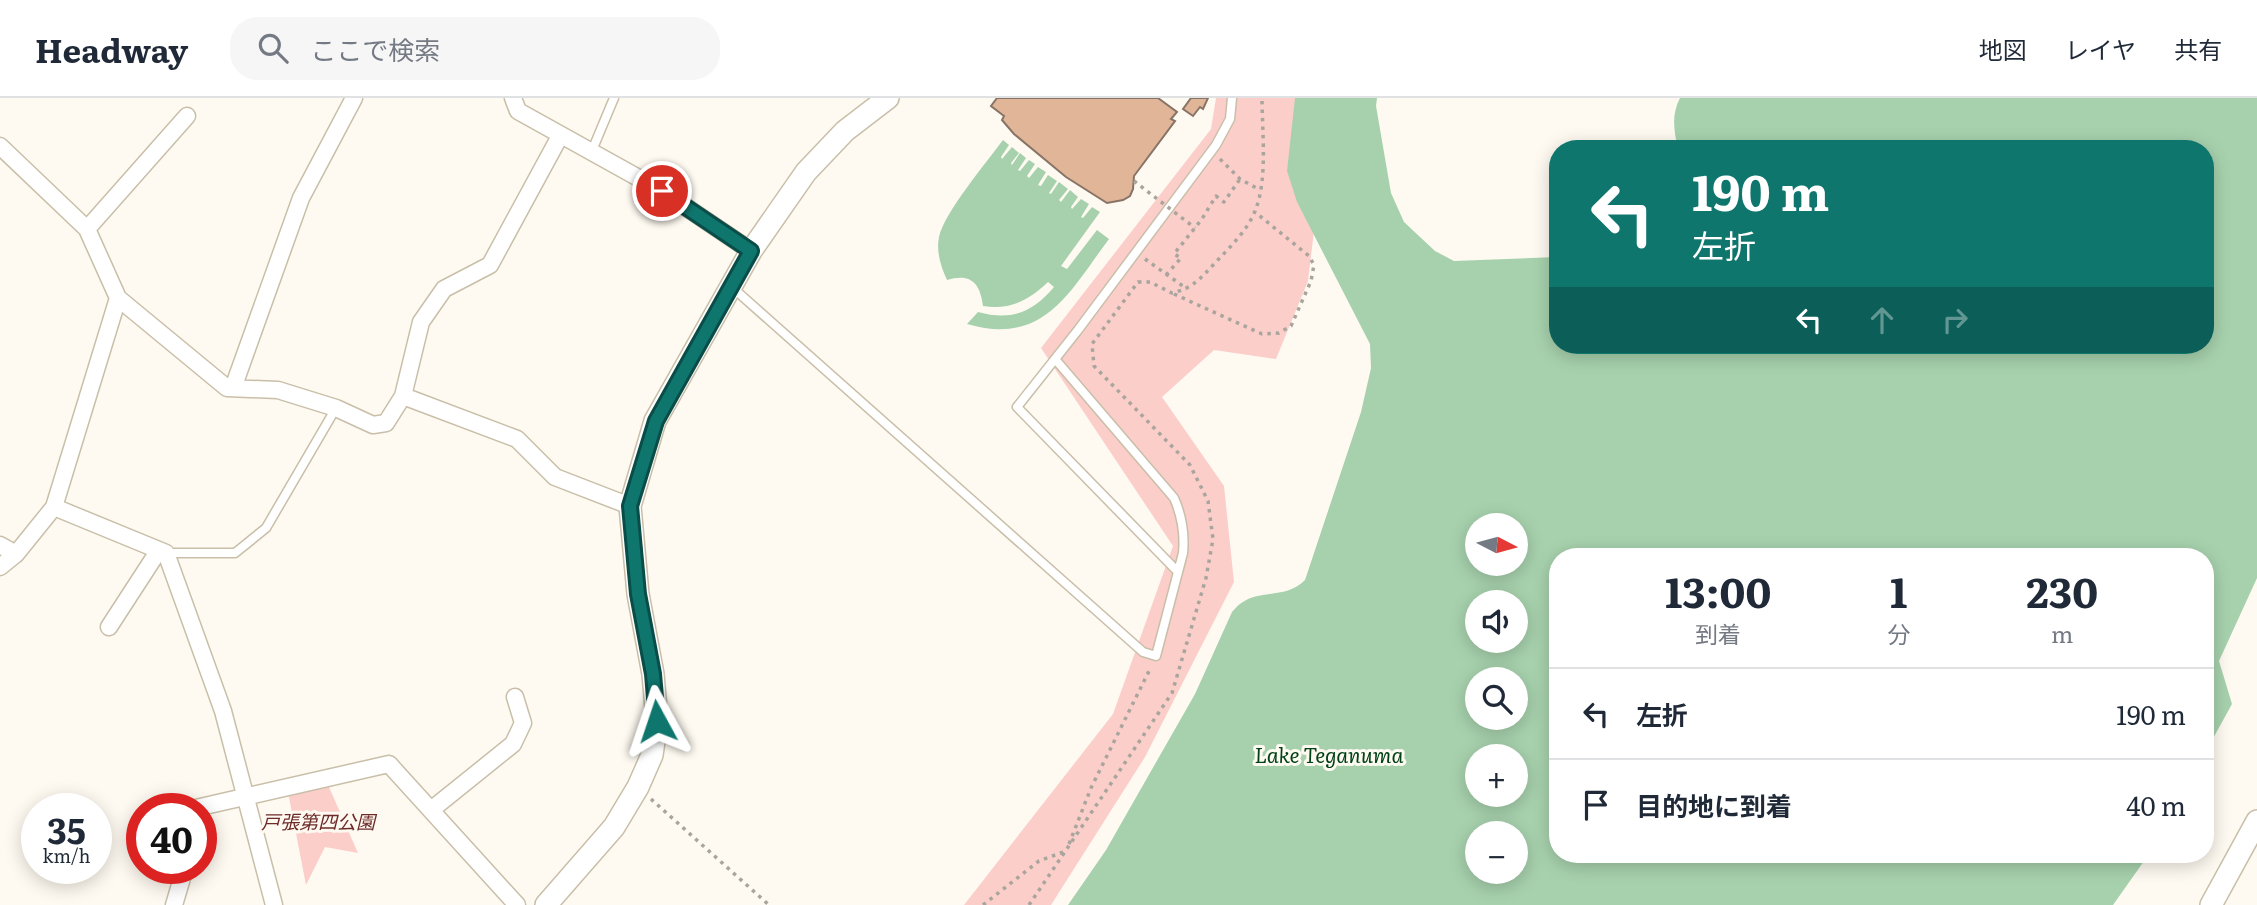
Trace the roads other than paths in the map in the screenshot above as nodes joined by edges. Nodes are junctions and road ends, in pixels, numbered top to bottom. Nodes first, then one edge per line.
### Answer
1 (354, 98) edge
2 (513, 98) edge
3 (614, 98) edge
4 (888, 98) edge
5 (1232, 98) edge
6 (187, 116) dead end
7 (560, 136) junction
8 (0, 146) edge
9 (591, 153) junction
10 (87, 229) junction
11 (751, 251) junction
12 (733, 288) junction
13 (118, 298) junction
14 (1055, 359) junction
15 (233, 388) junction
16 (402, 396) junction
17 (336, 408) junction
18 (630, 506) junction
19 (54, 507) junction
20 (0, 545) edge
21 (162, 552) junction
22 (16, 554) junction
23 (0, 567) edge
24 (1178, 572) junction
25 (109, 627) dead end
26 (514, 697) dead end
27 (244, 796) junction
28 (217, 803) edge
29 (431, 810) junction
30 (2257, 821) edge
31 (2252, 845) edge
32 (180, 884) edge
33 (174, 905) edge
34 (274, 905) edge
35 (517, 905) edge
36 (546, 905) edge
37 (2211, 905) edge

1 - 15 street
2 - 7 street
3 - 9 lane
4 - 11 street
5 - 14 lane
6 - 10 street
7 - 9 street
7 - 16 street
8 - 10 street
9 - 11 street
10 - 13 street
11 - 12 street
12 - 18 street
12 - 24 lane
13 - 15 street
13 - 19 street
14 - 24 lane
14 - 24 lane
15 - 17 street
16 - 17 street
16 - 18 street
17 - 21 lane
18 - 36 street
19 - 21 street
19 - 22 street
20 - 22 street
21 - 25 street
21 - 27 street
22 - 23 street
26 - 29 street
27 - 28 street
27 - 29 street
27 - 34 street
29 - 35 street
30 - 31 street
31 - 37 street
32 - 33 street

